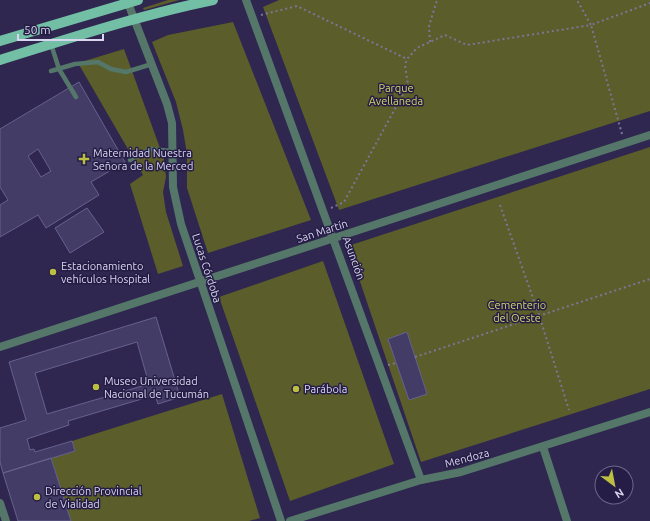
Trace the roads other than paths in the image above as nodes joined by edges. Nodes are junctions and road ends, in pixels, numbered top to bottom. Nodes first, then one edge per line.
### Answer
1 (138, 0) edge
2 (213, 0) edge
3 (246, 0) edge
4 (127, 2) edge
5 (133, 19) junction
6 (0, 41) edge
7 (51, 44) junction
8 (0, 60) edge
9 (152, 64) junction
10 (60, 69) junction
11 (51, 71) dead end
12 (76, 96) dead end
13 (650, 135) edge
14 (171, 151) junction
15 (130, 160) dead end
16 (335, 239) junction
17 (200, 282) junction
18 (0, 347) edge
19 (650, 412) edge
20 (543, 447) junction
21 (421, 480) junction
22 (0, 503) edge
23 (6, 521) edge
24 (281, 521) edge
25 (290, 521) edge
26 (567, 521) edge

1 - 4 main road
2 - 5 main road
3 - 16 street, Asunción
4 - 5 street, Lucas Córdoba
4 - 6 main road
5 - 7 main road
5 - 9 street, Lucas Córdoba
7 - 8 main road
7 - 10 lane
9 - 10 lane
9 - 14 street, Lucas Córdoba
10 - 11 lane
10 - 12 lane
13 - 16 street, San Martín
14 - 15 lane
14 - 17 street, Lucas Córdoba
16 - 17 street, San Martín
16 - 21 street, Asunción
17 - 18 street, San Martín
17 - 24 street, Lucas Córdoba
19 - 20 street, Mendoza
20 - 21 street, Mendoza
20 - 26 street
21 - 25 street, Mendoza
22 - 23 street

